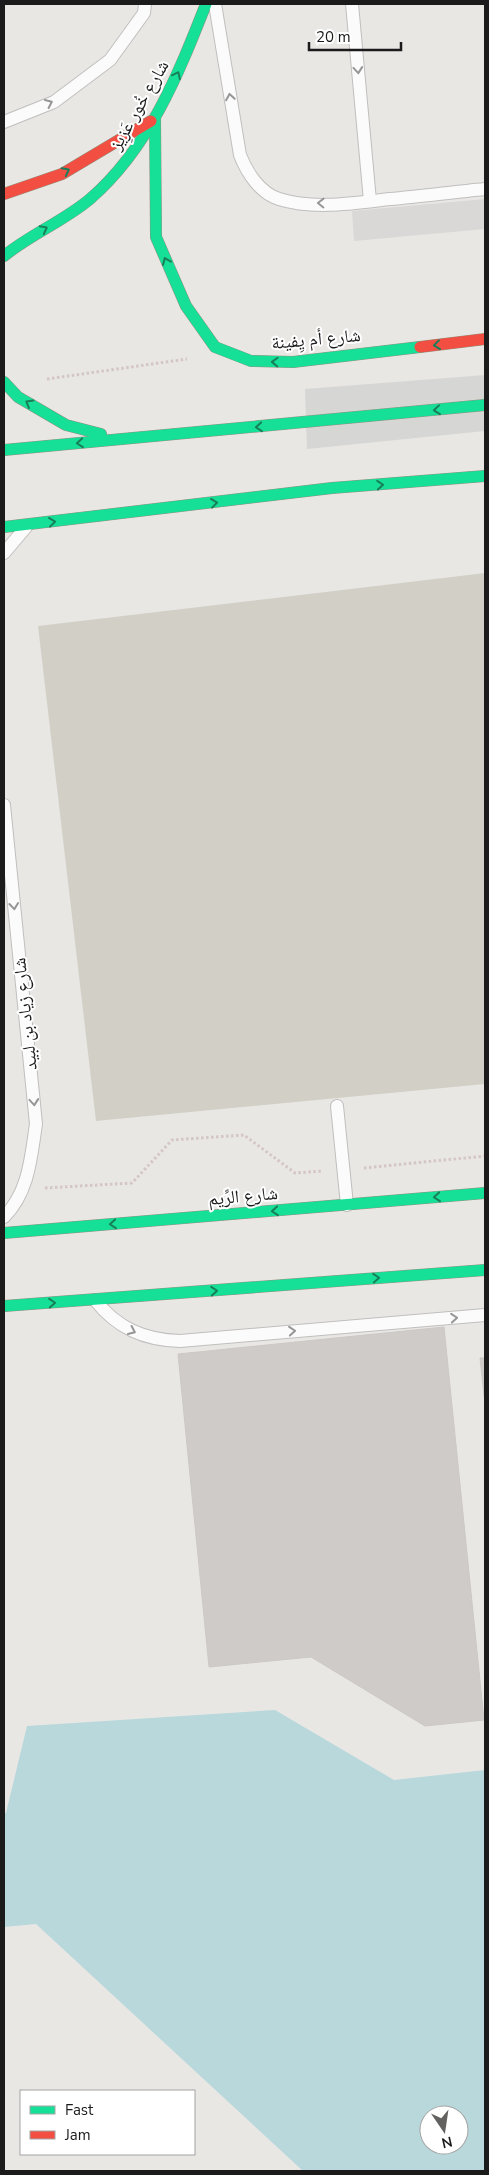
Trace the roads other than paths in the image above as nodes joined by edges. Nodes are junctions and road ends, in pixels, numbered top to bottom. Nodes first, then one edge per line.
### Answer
1 (145, 4) edge
2 (206, 4) edge
3 (215, 4) edge
4 (352, 4) edge
5 (155, 119) junction
6 (4, 122) edge
7 (485, 189) edge
8 (4, 194) edge
9 (370, 201) junction
10 (4, 256) edge
11 (485, 340) edge
12 (4, 382) edge
13 (485, 405) edge
14 (122, 439) junction
15 (4, 450) edge
16 (485, 476) edge
17 (27, 525) junction
18 (4, 527) edge
19 (4, 553) edge
20 (4, 805) edge
21 (337, 1106) dead end
22 (485, 1193) edge
23 (347, 1205) junction
24 (4, 1217) edge
25 (4, 1233) edge
26 (485, 1270) edge
27 (95, 1300) junction
28 (4, 1306) edge
29 (485, 1315) edge

6 -> 1 lane
5 -> 2 main road, شارع خُور عَزِيز
9 -> 3 lane
4 -> 9 lane
8 -> 5 main road
10 -> 5 main road, شارع خُور عَزِيز
11 -> 5 main road, شارع أم يِفينة
7 - 9 lane
14 -> 12 main road
13 -> 14 main road
14 -> 15 main road
17 -> 16 main road
17 - 18 main road
17 - 19 lane
20 -> 24 lane, شارع زياد بن لبيد
21 - 23 lane
22 -> 23 main road, شارع الرِّيم
23 -> 25 main road, شارع الرِّيم
27 -> 26 main road
28 -> 27 main road
27 -> 29 lane

